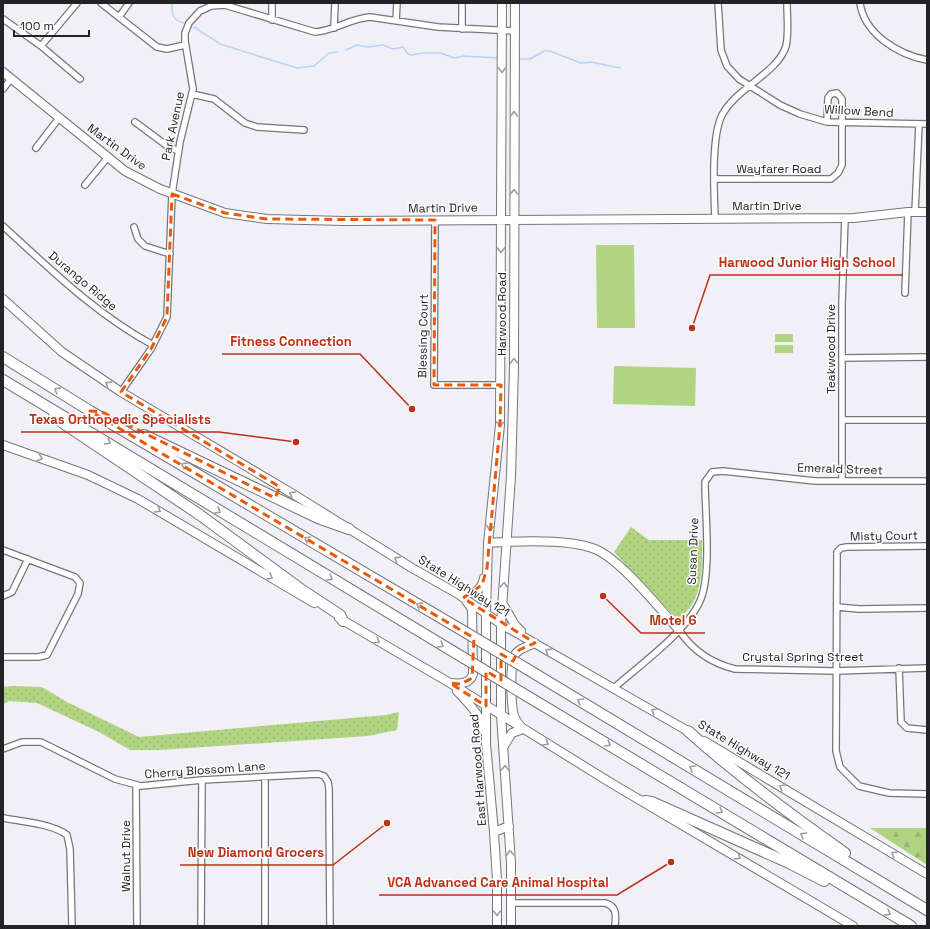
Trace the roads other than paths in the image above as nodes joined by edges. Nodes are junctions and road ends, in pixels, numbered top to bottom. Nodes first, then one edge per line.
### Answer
1 (77, 3) edge
2 (101, 3) edge
3 (129, 3) edge
4 (272, 3) edge
5 (335, 3) edge
6 (396, 3) edge
7 (462, 3) edge
8 (502, 3) edge
9 (515, 3) edge
10 (718, 3) edge
11 (787, 3) edge
12 (860, 3) edge
13 (211, 4) edge
14 (119, 17) junction
15 (3, 19) edge
16 (272, 20) junction
17 (396, 20) junction
18 (334, 28) junction
19 (462, 29) junction
20 (502, 31) junction
21 (514, 31) junction
22 (186, 45) junction
23 (41, 46) junction
24 (927, 60) edge
25 (3, 72) edge
26 (11, 79) junction
27 (80, 79) dead end
28 (749, 84) junction
29 (3, 89) edge
30 (192, 94) junction
31 (59, 118) junction
32 (135, 122) dead end
33 (827, 122) junction
34 (841, 123) junction
35 (919, 124) junction
36 (927, 124) edge
37 (304, 130) dead end
38 (36, 148) dead end
39 (178, 151) junction
40 (502, 153) junction
41 (514, 153) junction
42 (108, 157) junction
43 (715, 180) junction
44 (85, 185) dead end
45 (172, 194) junction
46 (911, 212) junction
47 (927, 212) edge
48 (715, 218) junction
49 (845, 218) junction
50 (436, 220) junction
51 (502, 220) junction
52 (514, 220) junction
53 (3, 226) edge
54 (134, 227) dead end
55 (170, 254) junction
56 (905, 293) dead end
57 (3, 299) edge
58 (501, 306) junction
59 (514, 309) junction
60 (153, 345) junction
61 (3, 357) edge
62 (843, 358) junction
63 (927, 358) edge
64 (3, 380) edge
65 (501, 386) junction
66 (513, 386) junction
67 (121, 392) junction
68 (51, 408) junction
69 (90, 411) junction
70 (842, 420) junction
71 (927, 420) edge
72 (3, 444) edge
73 (496, 470) junction
74 (511, 471) junction
75 (707, 476) joint
76 (842, 481) junction
77 (927, 481) edge
78 (349, 529) junction
79 (505, 542) junction
80 (488, 543) junction
81 (927, 546) edge
82 (3, 550) edge
83 (28, 558) junction
84 (486, 568) junction
85 (458, 594) junction
86 (3, 596) edge
87 (503, 603) junction
88 (837, 607) junction
89 (927, 608) edge
90 (486, 613) junction
91 (344, 620) junction
92 (501, 624) junction
93 (678, 630) junction
94 (535, 643) junction
95 (3, 657) edge
96 (899, 668) junction
97 (927, 668) edge
98 (836, 671) junction
99 (450, 683) junction
100 (615, 687) junction
101 (486, 706) junction
102 (501, 715) junction
103 (523, 730) junction
104 (927, 730) edge
105 (688, 731) junction
106 (486, 744) junction
107 (504, 746) junction
108 (3, 749) edge
109 (265, 777) junction
110 (202, 780) junction
111 (136, 785) junction
112 (927, 794) edge
113 (644, 801) junction
114 (3, 818) edge
115 (509, 826) junction
116 (494, 832) junction
117 (927, 874) edge
118 (885, 884) junction
119 (866, 900) junction
120 (511, 903) junction
121 (927, 910) edge
122 (72, 926) edge
123 (137, 926) edge
124 (200, 926) edge
125 (264, 926) edge
126 (330, 926) edge
127 (497, 926) edge
128 (511, 926) edge
129 (615, 926) edge
130 (853, 926) edge
131 (911, 926) edge

1 - 23 street
2 - 14 street
3 - 14 street
4 - 16 street
5 - 18 street
6 - 17 street
7 - 19 street
8 - 20 main road, Harwood Road
9 - 21 main road, Harwood Road
10 - 28 street, Willow Bend
11 - 28 street
12 - 24 street
13 - 16 street, Park Avenue
13 - 22 street, Park Avenue
14 - 22 street
15 - 23 street
16 - 18 street, Park Avenue
17 - 18 street, Park Avenue
17 - 19 street, Park Avenue
19 - 20 street, Park Avenue
20 - 21 street, Park Avenue
20 -> 40 main road, Harwood Road
41 -> 21 main road, Harwood Road
22 - 30 street, Park Avenue
23 - 27 street
25 - 26 main road, Martin Drive
26 - 29 street
26 - 31 main road, Martin Drive
28 - 33 street, Willow Bend
28 - 43 street
30 - 37 street
30 - 39 street, Park Avenue
31 - 38 street
31 - 42 main road, Martin Drive
32 - 39 street
33 - 34 street, Willow Bend
33 - 34 street, Wayfarer Road
34 - 35 street, Willow Bend
34 - 43 street, Wayfarer Road
35 - 36 street, Willow Bend
35 - 46 street
39 - 45 street, Park Avenue
40 - 41 main road
40 - 51 main road, Harwood Road
52 -> 41 main road, Harwood Road
42 - 44 street
42 - 45 main road, Martin Drive
43 - 48 street
45 - 50 main road, Martin Drive
45 - 55 street, Park Avenue
46 - 47 main road, Martin Drive
46 - 49 main road, Martin Drive
46 - 56 street
48 - 49 main road, Martin Drive
48 - 52 main road, Martin Drive
49 - 62 street, Teakwood Drive
50 - 51 main road, Martin Drive
50 - 65 street, Blessing Court
51 - 52 main road, Martin Drive
51 -> 58 main road, Harwood Road
52 - 59 main road, Harwood Road
53 - 60 street, Durango Ridge
54 - 55 street
55 - 60 street, Park Avenue
67 -> 57 main road, State Highway 121
58 - 59 main road
58 - 65 main road, Harwood Road
66 -> 59 main road, Harwood Road
60 - 67 street, Park Avenue
69 -> 61 highway
62 - 63 street
62 - 70 street, Teakwood Drive
64 - 68 highway
65 - 66 main road
65 -> 73 main road, Harwood Road
66 - 74 main road, Harwood Road
78 -> 67 main road, State Highway 121
68 - 91 highway
68 -> 119 highway, bridge
69 - 78 highway
118 -> 69 highway, bridge
70 - 71 street
70 - 76 street, Teakwood Drive
72 -> 91 main road
73 - 74 main road
73 -> 80 main road, Harwood Road
74 - 79 main road, Harwood Road
75 - 76 street, Emerald Street
75 - 93 street, Susan Drive
76 - 77 street, Emerald Street
85 -> 78 main road, State Highway 121
79 - 80 main road, Crystal Spring Street
87 -> 79 main road, Harwood Road
79 - 93 main road, Crystal Spring Street
80 - 84 main road, Harwood Road
81 - 88 street, Misty Court
82 - 83 street
83 - 86 street
83 - 95 street
84 - 85 main road
84 - 90 main road, Harwood Road
85 - 90 main road, State Highway 121
85 - 99 main road
87 - 92 main road, Harwood Road
87 - 94 main road
88 - 89 street
88 - 98 street
90 - 92 main road, State Highway 121
90 - 101 main road, East Harwood Road
91 -> 99 main road
92 - 94 main road, State Highway 121
92 - 102 main road
93 - 98 street, Crystal Spring Street
93 - 100 street, Susan Drive
100 -> 94 main road, State Highway 121
94 - 103 main road
96 - 97 street, Crystal Spring Street
96 - 98 street, Crystal Spring Street
96 - 104 street
98 - 112 street
99 - 101 main road
99 - 106 main road
105 -> 100 main road, State Highway 121
101 - 102 main road
101 - 106 main road, East Harwood Road
102 - 103 main road
102 - 107 main road
103 - 107 main road
103 -> 113 main road
117 -> 105 main road, State Highway 121
105 - 118 highway
106 - 116 main road, East Harwood Road
115 -> 107 main road
108 - 111 street, Cherry Blossom Lane
109 - 110 street, Cherry Blossom Lane
109 - 125 street
109 - 126 street, Cherry Blossom Lane
110 - 111 street, Cherry Blossom Lane
110 - 124 street
111 - 123 street, Walnut Drive
113 - 119 highway
113 -> 130 main road
114 - 122 street
115 - 116 main road
120 -> 115 main road
116 -> 127 main road, East Harwood Road
118 - 121 highway
119 -> 131 highway
120 - 128 main road
120 - 129 street

